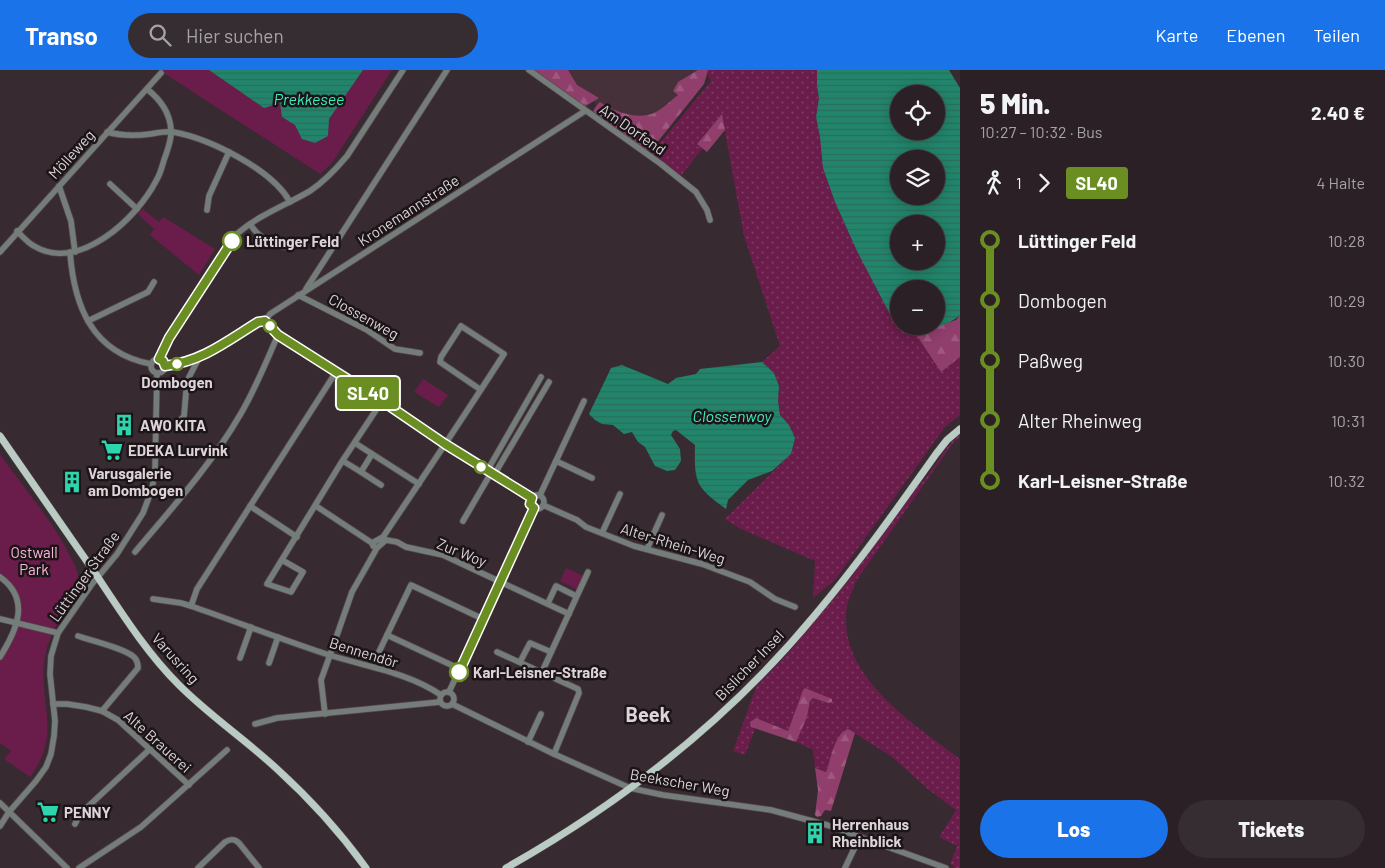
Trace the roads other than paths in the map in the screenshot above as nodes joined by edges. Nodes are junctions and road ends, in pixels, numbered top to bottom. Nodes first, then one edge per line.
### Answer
1 (403, 70) edge
2 (447, 70) edge
3 (529, 70) edge
4 (161, 73) dead end
5 (147, 89) junction
6 (585, 111) junction
7 (108, 132) junction
8 (172, 132) junction
9 (229, 152) junction
10 (110, 184) dead end
11 (59, 186) junction
12 (290, 202) junction
13 (137, 209) junction
14 (207, 210) dead end
15 (710, 220) dead end
16 (250, 224) junction
17 (17, 231) junction
18 (289, 247) dead end
19 (0, 252) edge
20 (73, 252) junction
21 (154, 282) dead end
22 (304, 291) junction
23 (298, 295) junction
24 (88, 321) junction
25 (265, 321) junction
26 (278, 335) junction
27 (420, 353) dead end
28 (199, 358) junction
29 (159, 359) junction
30 (151, 364) junction
31 (165, 366) junction
32 (336, 372) junction
33 (157, 374) junction
34 (541, 377) dead end
35 (549, 382) dead end
36 (481, 390) junction
37 (382, 401) junction
38 (584, 401) dead end
39 (177, 424) dead end
40 (960, 429) edge
41 (0, 436) edge
42 (355, 443) junction
43 (445, 444) junction
44 (372, 454) junction
45 (556, 460) junction
46 (343, 461) junction
47 (361, 472) junction
48 (491, 473) junction
49 (592, 478) dead end
50 (419, 484) junction
51 (381, 485) dead end
52 (620, 494) dead end
53 (540, 495) junction
54 (532, 498) junction
55 (543, 505) junction
56 (250, 506) junction
57 (316, 506) junction
58 (534, 508) junction
59 (662, 515) dead end
60 (463, 521) dead end
61 (602, 533) junction
62 (297, 537) junction
63 (385, 538) junction
64 (374, 545) junction
65 (647, 549) junction
66 (135, 552) dead end
67 (282, 560) junction
68 (588, 572) dead end
69 (0, 577) edge
70 (97, 577) junction
71 (500, 582) junction
72 (576, 596) junction
73 (153, 599) dead end
74 (548, 603) junction
75 (191, 606) junction
76 (795, 607) dead end
77 (569, 614) junction
78 (0, 618) edge
79 (483, 619) junction
80 (17, 622) junction
81 (251, 627) junction
82 (58, 633) junction
83 (387, 635) junction
84 (78, 636) dead end
85 (278, 637) junction
86 (496, 652) dead end
87 (551, 652) junction
88 (330, 655) junction
89 (377, 656) dead end
90 (0, 657) edge
91 (240, 658) dead end
92 (520, 662) junction
93 (269, 663) dead end
94 (460, 670) junction
95 (542, 672) junction
96 (449, 692) junction
97 (441, 695) junction
98 (440, 702) junction
99 (53, 704) junction
100 (452, 704) junction
101 (102, 711) junction
102 (325, 714) junction
103 (542, 714) dead end
104 (255, 724) dead end
105 (528, 742) junction
106 (150, 749) junction
107 (227, 750) dead end
108 (554, 754) junction
109 (188, 785) junction
110 (630, 788) junction
111 (0, 803) edge
112 (9, 812) junction
113 (74, 824) dead end
114 (0, 826) edge
115 (857, 836) junction
116 (67, 868) edge
117 (79, 868) edge
118 (198, 868) edge
119 (259, 868) edge
120 (366, 868) edge
121 (506, 868) edge
122 (845, 868) edge
123 (946, 868) edge

1 - 12 street
2 - 22 street
3 - 6 street, Am Dorfend
4 - 5 street, Mölleweg
5 - 7 street, Mölleweg
5 - 8 street
6 - 15 street, Am Dorfend
6 - 22 street, Kronemannstraße
7 - 8 street
7 - 11 street, Mölleweg
8 - 9 street
8 - 13 street
9 - 12 street
9 - 14 street
10 - 13 street
11 - 17 street, Mölleweg
11 - 20 street
12 - 16 street
13 - 20 street
16 - 18 street
16 - 29 street
17 - 19 street, Mölleweg
17 - 20 street
20 - 24 street
21 - 24 street
22 - 23 street, Kronemannstraße
23 - 25 street, Kronemannstraße
23 - 27 street, Clossenweg
24 - 30 street
25 - 26 street
25 - 28 street, Kronemannstraße
26 - 32 street
26 - 66 street
28 - 31 street, Kronemannstraße
28 - 39 street
29 - 30 street
29 - 31 street
30 - 33 street
31 - 33 street
32 - 37 street
32 - 56 street
33 - 70 street, Lüttinger Straße
34 - 48 street
35 - 48 street
36 - 36 street
36 - 43 street
37 - 42 street
37 - 43 street
38 - 45 street
40 - 110 main road, Bislicher Insel
41 - 70 main road, Varusring
42 - 44 street
42 - 46 street
43 - 48 street
43 - 50 street
44 - 47 street
44 - 50 street
45 - 49 street
45 - 53 street
46 - 47 street
46 - 57 street
47 - 51 street
48 - 54 street
48 - 60 street
50 - 63 street
52 - 61 street
53 - 54 street
53 - 55 street
54 - 58 street
55 - 58 street
55 - 61 street, Alter-Rhein-Weg
56 - 62 street
56 - 75 street
57 - 62 street
57 - 64 street
58 - 71 street
59 - 65 street
61 - 65 street, Alter-Rhein-Weg
62 - 67 street
63 - 64 street
63 - 71 street, Zur Woy
64 - 88 street
65 - 76 street, Alter-Rhein-Weg
67 - 67 street
68 - 72 street
69 - 80 street
70 - 82 street, Lüttinger Straße
70 - 120 main road, Varusring
71 - 74 street, Zur Woy
71 - 79 street
72 - 74 street
72 - 77 street
73 - 75 street, Bennendör
74 - 77 street, Zur Woy
75 - 81 street, Bennendör
77 - 87 street
78 - 80 street
79 - 83 street
79 - 94 street
80 - 82 street
80 - 90 street
81 - 85 street, Bennendör
81 - 91 street
82 - 99 street, Lüttinger Straße
83 - 89 street
83 - 94 street
84 - 101 street
85 - 88 street, Bennendör
85 - 93 street
86 - 92 street
87 - 92 street
87 - 95 street
88 - 97 street, Bennendör
88 - 102 street
92 - 95 street
94 - 96 street
95 - 108 street
96 - 97 street
96 - 100 street
97 - 98 street
98 - 100 street
98 - 102 street
99 - 101 street, Alte Brauerei
99 - 112 street, Lüttinger Straße
100 - 105 street, Beekscher Weg
101 - 106 street, Alte Brauerei
102 - 104 street
103 - 105 street
105 - 108 street, Beekscher Weg
106 - 109 street, Alte Brauerei
106 - 113 street
107 - 109 street
108 - 110 street, Beekscher Weg
109 - 117 street
110 - 115 street, Beekscher Weg
110 - 121 main road, Bislicher Insel
111 - 112 street
112 - 114 street, Lüttinger Straße
112 - 116 street
115 - 122 street
115 - 123 street, Beekscher Weg
118 - 119 street

